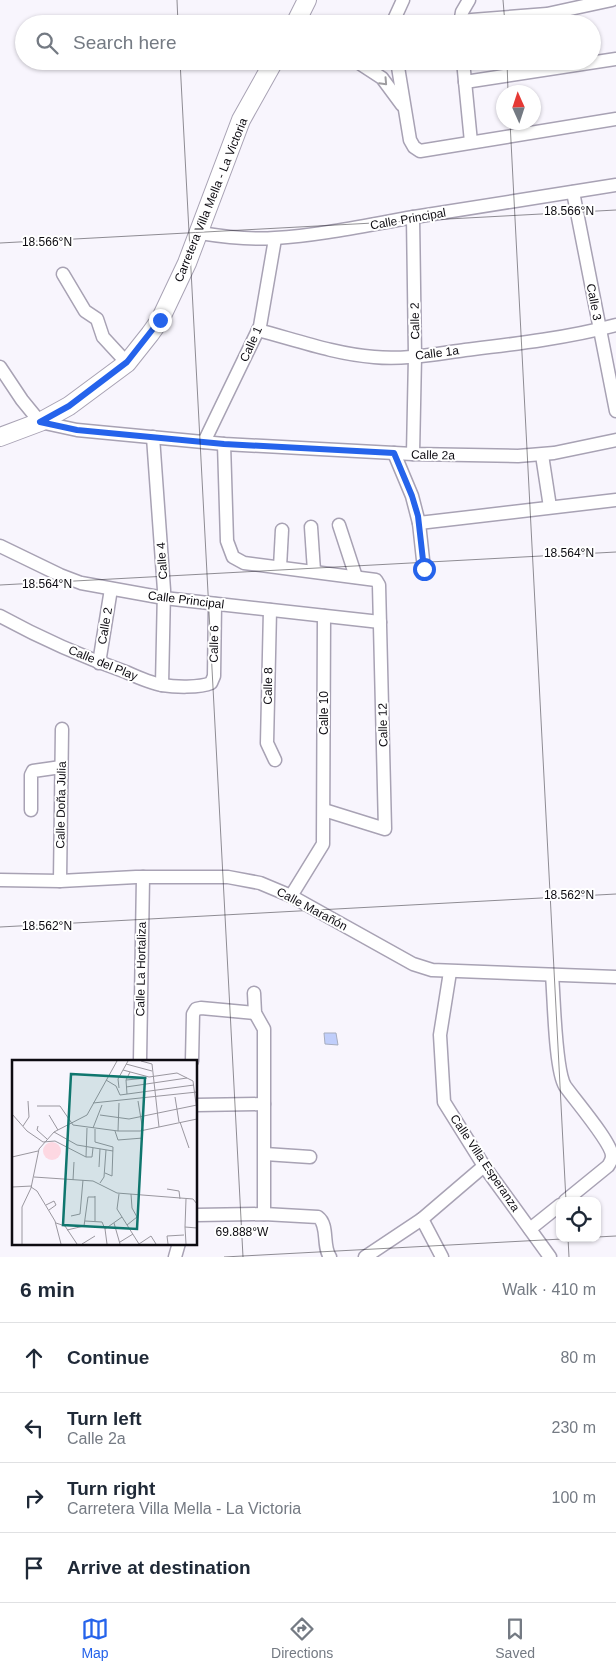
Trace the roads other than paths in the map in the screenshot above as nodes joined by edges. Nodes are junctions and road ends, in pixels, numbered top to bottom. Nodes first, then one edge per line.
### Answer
1 (306, 0) edge
2 (403, 0) edge
3 (468, 0) edge
4 (612, 0) edge
5 (301, 15) edge
6 (396, 15) edge
7 (463, 15) edge
8 (536, 15) edge
9 (616, 59) edge
10 (601, 61) edge
11 (269, 70) edge
12 (370, 70) edge
13 (398, 70) edge
14 (464, 70) edge
15 (544, 70) edge
16 (465, 82) junction
17 (405, 109) junction
18 (616, 119) edge
19 (471, 142) junction
20 (616, 185) edge
21 (573, 192) junction
22 (412, 217) junction
23 (200, 233) junction
24 (274, 238) junction
25 (63, 274) dead end
26 (616, 325) edge
27 (599, 329) junction
28 (258, 330) junction
29 (415, 356) junction
30 (127, 362) junction
31 (0, 367) edge
32 (616, 411) edge
33 (40, 422) junction
34 (1, 435) edge
35 (154, 437) junction
36 (616, 440) edge
37 (204, 442) junction
38 (224, 444) junction
39 (394, 453) junction
40 (413, 454) junction
41 (542, 454) junction
42 (616, 500) edge
43 (550, 507) junction
44 (419, 523) junction
45 (339, 525) dead end
46 (311, 527) dead end
47 (282, 530) dead end
48 (0, 546) edge
49 (280, 567) junction
50 (424, 569) dead end
51 (314, 572) junction
52 (356, 577) junction
53 (111, 589) junction
54 (164, 598) junction
55 (215, 604) junction
56 (270, 610) junction
57 (0, 616) edge
58 (324, 616) junction
59 (380, 622) junction
60 (99, 663) junction
61 (211, 683) joint
62 (162, 685) junction
63 (62, 729) dead end
64 (275, 760) dead end
65 (61, 767) junction
66 (31, 810) dead end
67 (324, 810) junction
68 (143, 877) junction
69 (0, 880) edge
70 (60, 881) junction
71 (291, 896) junction
72 (450, 972) junction
73 (552, 975) junction
74 (616, 977) edge
75 (254, 993) dead end
76 (255, 1013) junction
77 (140, 1060) edge
78 (192, 1060) edge
79 (264, 1104) junction
80 (198, 1105) edge
81 (265, 1154) junction
82 (310, 1157) dead end
83 (484, 1166) junction
84 (570, 1197) edge
85 (556, 1208) edge
86 (264, 1214) junction
87 (198, 1215) edge
88 (422, 1219) junction
89 (530, 1229) junction
90 (179, 1244) edge
91 (175, 1257) edge
92 (330, 1257) edge
93 (365, 1257) edge
94 (442, 1257) edge
95 (550, 1257) edge

1 - 5 main road
2 - 6 street
3 - 7 street
4 - 8 street
9 - 10 street
11 - 23 main road, Carretera Villa Mella - La Victoria
12 -> 17 street
13 - 17 street
14 - 16 street
15 - 16 street
16 - 19 street
17 - 19 street
18 - 19 street
20 - 21 street, Calle Principal
21 - 22 street, Calle Principal
21 - 27 street, Calle 3
22 - 24 street, Calle Principal
22 - 29 street, Calle 2
23 - 24 street, Calle Principal
23 - 30 main road, Carretera Villa Mella - La Victoria
24 - 28 street, Calle 1
25 - 30 street
26 - 27 street, Calle 1a
27 - 29 street, Calle 1a
27 - 32 street, Calle 3
28 - 29 street, Calle 1a
28 - 37 street, Calle 1
29 - 40 street, Calle 2
30 - 33 main road, Carretera Villa Mella - La Victoria
31 - 33 street
33 - 34 main road, Carretera Villa Mella - La Victoria
33 - 35 street, Calle 2a
35 - 37 street, Calle 2a
35 - 54 street, Calle 4
36 - 41 street, Calle 2a
37 - 38 street, Calle 2a
38 - 39 street, Calle 2a
38 - 49 street
39 - 40 street, Calle 2a
39 - 44 street
40 - 41 street, Calle 2a
41 - 43 street
42 - 43 street
43 - 44 street
44 - 50 street
45 - 52 street
46 - 51 street
47 - 49 street
48 - 53 street, Calle Principal
49 - 51 street
51 - 52 street
52 - 59 street, Calle 12
53 - 54 street, Calle Principal
53 - 60 street, Calle 2
54 - 55 street, Calle Principal
54 - 62 street, Calle 4
55 - 56 street, Calle Principal
55 - 61 street, Calle 6
56 - 58 street, Calle Principal
56 - 64 street, Calle 8
57 - 60 street, Calle del Play
58 - 59 street, Calle Principal
58 - 67 street, Calle 10
59 - 67 street, Calle 12
60 - 62 street, Calle del Play
61 - 62 street, Calle del Play
63 - 65 street, Calle Doña Julia
65 - 66 street
65 - 70 street, Calle Doña Julia
67 - 71 street, Calle 10
68 - 70 street, Calle Marañón
68 - 71 street, Calle Marañón
68 - 77 street, Calle La Hortaliza
69 - 70 street, Calle Marañón
71 - 72 street, Calle Marañón
72 - 73 street, Calle Marañón
72 - 83 street, Calle Villa Esperanza
73 - 74 street, Calle Marañón
73 - 84 street
75 - 76 street
76 - 78 street
76 - 79 street
79 - 80 street
79 - 81 street
81 - 82 street
81 - 86 street
83 - 88 street
83 - 89 street, Calle Villa Esperanza
85 - 89 street
86 - 87 street
86 - 92 street
88 - 93 street
88 - 94 street
89 - 95 street, Calle Villa Esperanza
90 - 91 street

